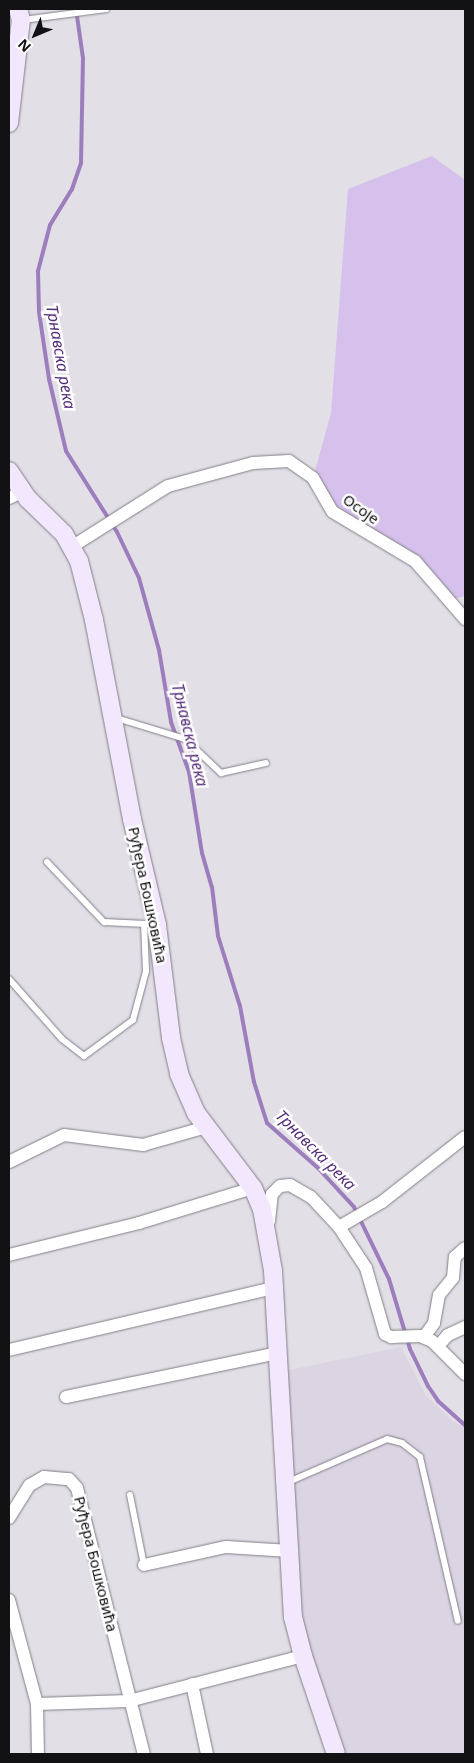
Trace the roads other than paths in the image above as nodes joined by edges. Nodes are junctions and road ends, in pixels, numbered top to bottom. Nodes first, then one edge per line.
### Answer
1 (106, 9) edge
2 (20, 12) edge
3 (9, 123) edge
4 (9, 471) edge
5 (15, 495) edge
6 (73, 546) junction
7 (465, 619) edge
8 (112, 717) junction
9 (266, 763) dead end
10 (47, 862) dead end
11 (151, 925) junction
12 (9, 979) edge
13 (206, 1127) junction
14 (465, 1137) edge
15 (9, 1162) edge
16 (253, 1188) junction
17 (266, 1227) junction
18 (339, 1227) junction
19 (465, 1248) edge
20 (9, 1255) edge
21 (274, 1288) junction
22 (465, 1326) edge
23 (420, 1337) junction
24 (439, 1345) junction
25 (9, 1350) edge
26 (279, 1353) junction
27 (465, 1374) edge
28 (66, 1398) dead end
29 (285, 1484) junction
30 (130, 1495) dead end
31 (9, 1518) edge
32 (290, 1551) junction
33 (144, 1564) joint
34 (9, 1600) edge
35 (458, 1621) dead end
36 (303, 1656) junction
37 (192, 1684) junction
38 (129, 1701) junction
39 (37, 1704) junction
40 (38, 1754) edge
41 (144, 1754) edge
42 (207, 1754) edge
43 (336, 1754) edge

1 - 2 lane
2 - 3 main road
4 - 5 main road, Руђера Бошковића
5 - 6 main road, Руђера Бошковића
6 - 7 street, Осоје
6 - 8 main road, Руђера Бошковића
8 - 9 lane
8 - 11 main road, Руђера Бошковића
10 - 11 lane
11 - 12 lane, Руђера Бошковића
11 - 13 main road, Руђера Бошковића
13 - 15 street
13 - 16 main road, Руђера Бошковића
14 - 18 street
16 - 17 main road, Руђера Бошковића
16 - 20 street
17 - 18 street, Руђера Бошковића
17 - 21 main road, Руђера Бошковића
18 - 23 street
19 - 23 street
21 - 25 street
21 - 26 main road, Руђера Бошковића
22 - 24 street
23 - 24 street
24 - 27 street
26 - 28 street
26 - 29 main road, Руђера Бошковића
29 - 32 main road, Руђера Бошковића
29 - 35 lane
30 - 33 lane
31 - 38 street, Руђера Бошковића
32 - 33 street
32 - 36 main road, Руђера Бошковића
34 - 39 street
36 - 37 street
36 - 43 main road, Руђера Бошковића
37 - 38 street
37 - 42 street
38 - 39 street
38 - 41 street, Руђера Бошковића
39 - 40 street

